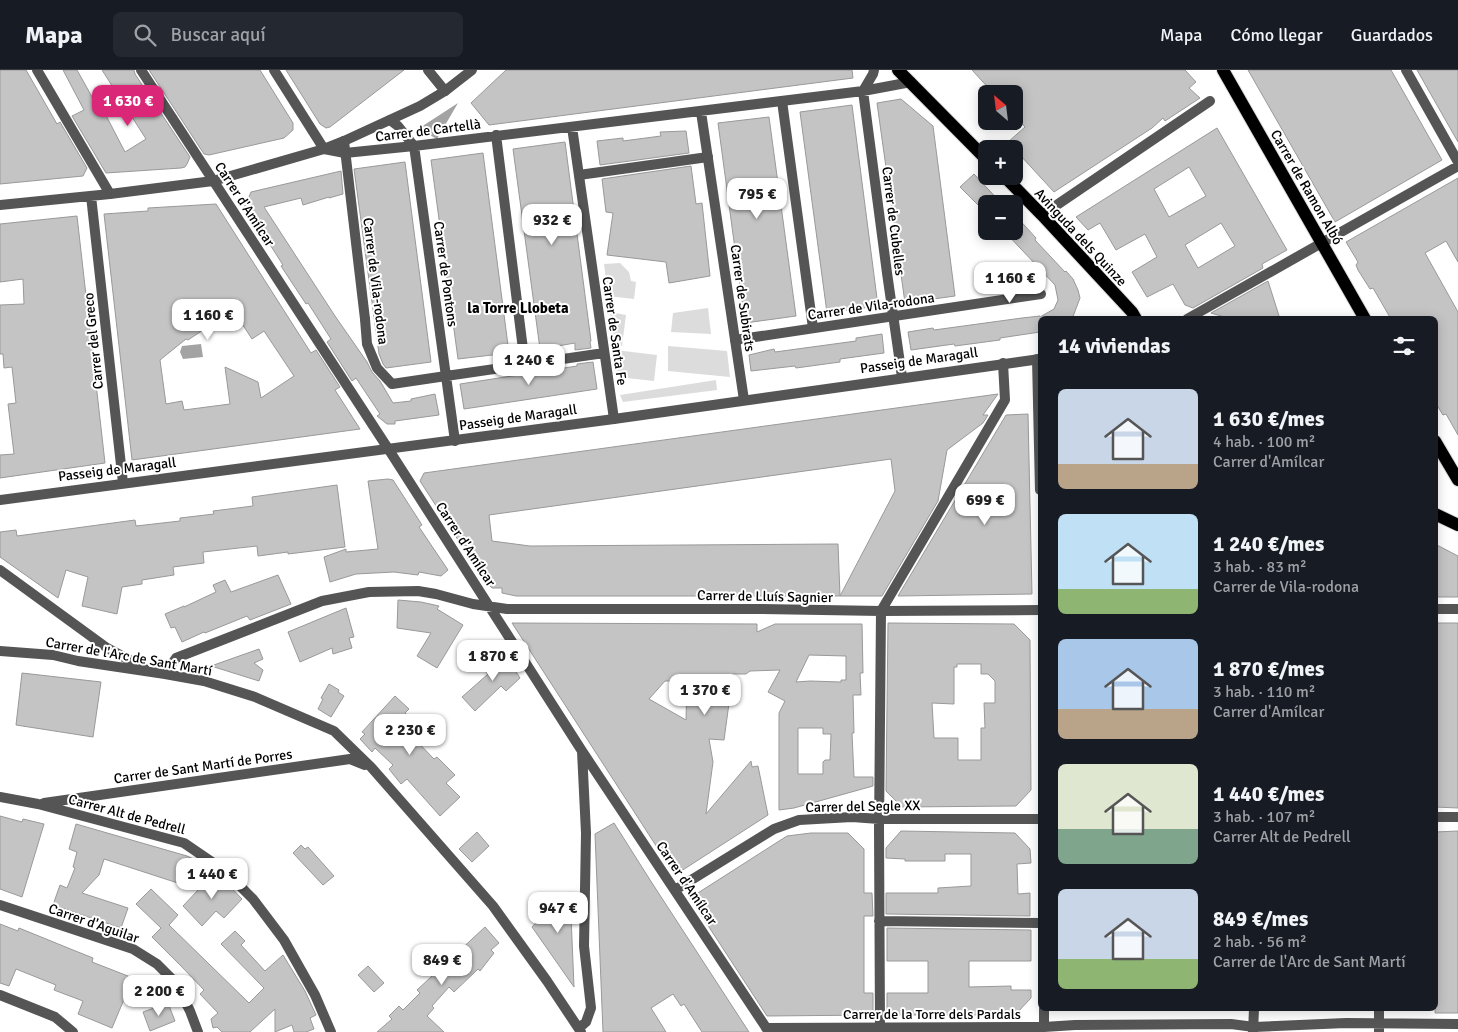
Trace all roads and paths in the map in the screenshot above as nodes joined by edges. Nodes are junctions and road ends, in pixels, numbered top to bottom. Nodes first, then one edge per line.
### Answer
1 (37, 70) edge
2 (142, 70) edge
3 (274, 70) edge
4 (428, 70) edge
5 (472, 70) edge
6 (874, 70) edge
7 (898, 70) edge
8 (1223, 70) edge
9 (1406, 70) edge
10 (911, 82) junction
11 (445, 91) junction
12 (863, 91) junction
13 (782, 101) junction
14 (1210, 101) dead end
15 (701, 112) junction
16 (390, 120) junction
17 (572, 127) junction
18 (496, 135) junction
19 (344, 141) junction
20 (414, 146) junction
21 (324, 149) junction
22 (978, 150) edge
23 (346, 153) junction
24 (708, 157) junction
25 (1456, 161) edge
26 (579, 175) junction
27 (213, 181) junction
28 (1013, 185) edge
29 (110, 194) junction
30 (91, 196) junction
31 (0, 205) edge
32 (1042, 215) junction
33 (1323, 243) junction
34 (1041, 294) dead end
35 (1132, 316) edge
36 (1192, 316) edge
37 (1364, 316) edge
38 (893, 317) junction
39 (813, 328) junction
40 (735, 340) junction
41 (604, 353) junction
42 (1038, 359) edge
43 (1003, 363) junction
44 (525, 364) junction
45 (446, 376) junction
46 (902, 377) junction
47 (744, 400) junction
48 (614, 419) junction
49 (455, 441) junction
50 (1438, 446) edge
51 (389, 450) junction
52 (1458, 480) edge
53 (123, 483) junction
54 (0, 500) edge
55 (1438, 516) edge
56 (1458, 526) edge
57 (0, 570) edge
58 (490, 607) junction
59 (1438, 609) edge
60 (1458, 609) edge
61 (1038, 610) edge
62 (881, 611) junction
63 (0, 651) edge
64 (148, 671) junction
65 (166, 674) junction
66 (582, 751) junction
67 (371, 767) junction
68 (0, 797) edge
69 (38, 804) junction
70 (1438, 817) edge
71 (1458, 817) edge
72 (879, 819) junction
73 (1038, 819) edge
74 (675, 890) junction
75 (0, 905) edge
76 (879, 921) junction
77 (1038, 923) edge
78 (0, 995) edge
79 (1044, 1011) edge
80 (1254, 1011) edge
81 (1380, 1011) edge
82 (1458, 1024) edge
83 (880, 1028) junction
84 (1379, 1028) edge
85 (580, 1030) edge
86 (768, 1030) edge
87 (1044, 1030) edge
88 (1254, 1030) edge
89 (72, 1032) edge
90 (198, 1032) edge
91 (331, 1032) edge

1 - 29 street
2 - 27 street, Carrer d'Amílcar
3 - 21 street
4 - 11 street
5 - 11 street
6 - 12 street
7 - 10 main road
8 - 33 main road, Carrer de Ramon Albó
9 - 25 street
10 - 12 street, Carrer de Cartellà
10 - 22 main road
11 - 16 street
12 - 13 street, Carrer de Cartellà
12 - 38 street, Carrer de Cubelles
13 - 15 street, Carrer de Cartellà
13 - 39 street
14 - 32 street
15 - 17 street, Carrer de Cartellà
15 - 24 street, Carrer de Subirats
16 - 19 street
16 - 20 street
17 - 18 street, Carrer de Cartellà
17 - 26 street, Carrer de Santa Fe
18 - 20 street, Carrer de Cartellà
18 - 44 street
19 - 21 street
19 - 23 street, Carrer de Vila-rodona
20 - 23 street, Carrer de Cartellà
20 - 45 street, Carrer de Pontons
21 - 23 street, Carrer de Cartellà
21 - 27 street, Carrer de Cartellà
23 - 45 street, Carrer de Vila-rodona
24 - 26 street
24 - 40 street, Carrer de Subirats
25 - 33 street
26 - 41 street, Carrer de Santa Fe
27 - 29 street, Carrer de Cartellà
27 - 51 street, Carrer d'Amílcar
28 - 32 main road, Avinguda dels Quinze
29 - 30 street, Carrer de Cartellà
30 - 31 street, Carrer de Cartellà
30 - 53 street, Carrer del Greco
32 - 35 main road, Avinguda dels Quinze
33 - 36 street
33 - 37 main road, Carrer de Ramon Albó
34 - 38 street, Carrer de Vila-rodona
38 - 39 street, Carrer de Vila-rodona
38 - 46 street, Carrer de Cubelles
39 - 40 street, Carrer de Vila-rodona
40 - 47 street, Carrer de Subirats
41 - 44 street, Carrer de Vila-rodona
41 - 48 street, Carrer de Santa Fe
42 - 43 street, Passeig de Maragall
43 - 46 street, Passeig de Maragall
43 - 62 street
44 - 45 street, Carrer de Vila-rodona
45 - 49 street, Carrer de Pontons
46 - 47 street, Passeig de Maragall
47 - 48 street, Passeig de Maragall
48 - 49 street, Passeig de Maragall
49 - 51 street, Passeig de Maragall
50 - 52 main road
51 - 53 street, Passeig de Maragall
51 - 58 street, Carrer d'Amílcar
53 - 54 street, Passeig de Maragall
55 - 56 main road
57 - 64 street
58 - 62 street, Carrer de Lluís Sagnier
58 - 65 street, Carrer de Lluís Sagnier
58 - 66 street, Carrer d'Amílcar
59 - 60 street
61 - 62 street, Carrer de Lluís Sagnier
62 - 72 street
63 - 64 street, Carrer de l'Arc de Sant Martí
64 - 65 street, Carrer de l'Arc de Sant Martí
65 - 67 street, Carrer de l'Arc de Sant Martí
66 - 74 street, Carrer d'Amílcar
66 - 85 street
67 - 69 street, Carrer de Sant Martí de Porres
67 - 85 street, Carrer de l'Arc de Sant Martí
68 - 69 street, Carrer Alt de Pedrell
69 - 91 street, Carrer Alt de Pedrell
70 - 71 street
72 - 73 street, Carrer del Segle XX
72 - 74 street, Carrer del Segle XX
72 - 76 street
74 - 86 street, Carrer d'Amílcar
75 - 90 street, Carrer d'Aguilar
76 - 77 street
76 - 83 street
78 - 89 street
79 - 87 street
80 - 88 street
81 - 84 street
82 - 84 street, Carrer de la Torre dels Pardals
83 - 86 street, Carrer de la Torre dels Pardals
83 - 87 street, Carrer de la Torre dels Pardals
84 - 88 street, Carrer de la Torre dels Pardals
87 - 88 street, Carrer de la Torre dels Pardals

